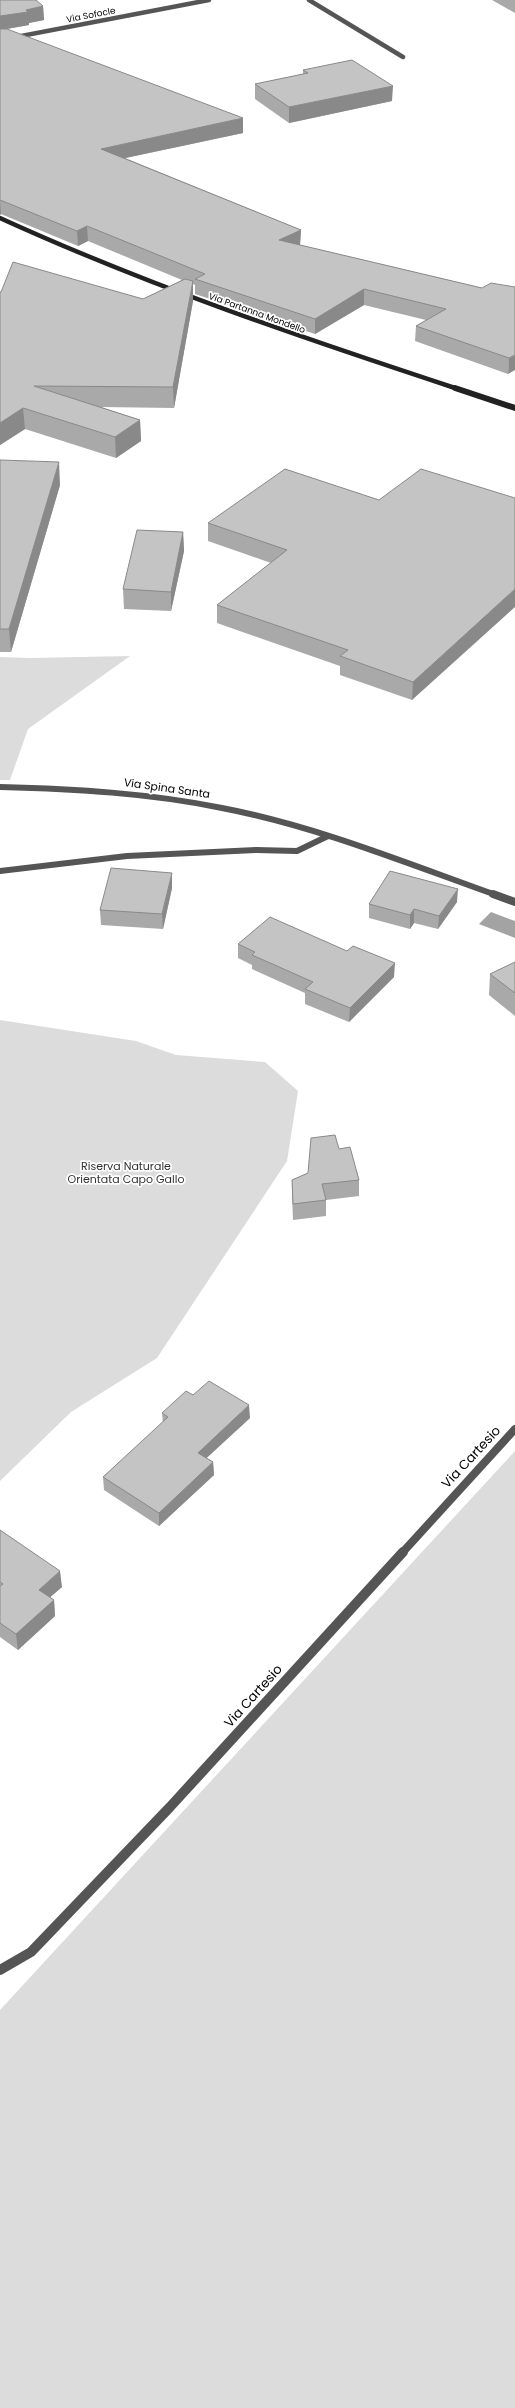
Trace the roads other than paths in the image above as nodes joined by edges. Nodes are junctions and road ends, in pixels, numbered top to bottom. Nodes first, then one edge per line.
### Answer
1 (206, 0) edge
2 (309, 0) edge
3 (0, 40) edge
4 (403, 57) dead end
5 (0, 218) edge
6 (515, 408) edge
7 (0, 787) edge
8 (328, 836) junction
9 (0, 871) edge
10 (515, 902) edge
11 (515, 1429) edge
12 (0, 1970) edge

1 - 3 street, Via Sofocle
2 - 4 street
5 - 6 main road, Via Partanna Mondello
7 - 8 street, Via Spina Santa
8 - 9 street
8 - 10 street, Via Spina Santa
11 - 12 street, Via Cartesio

